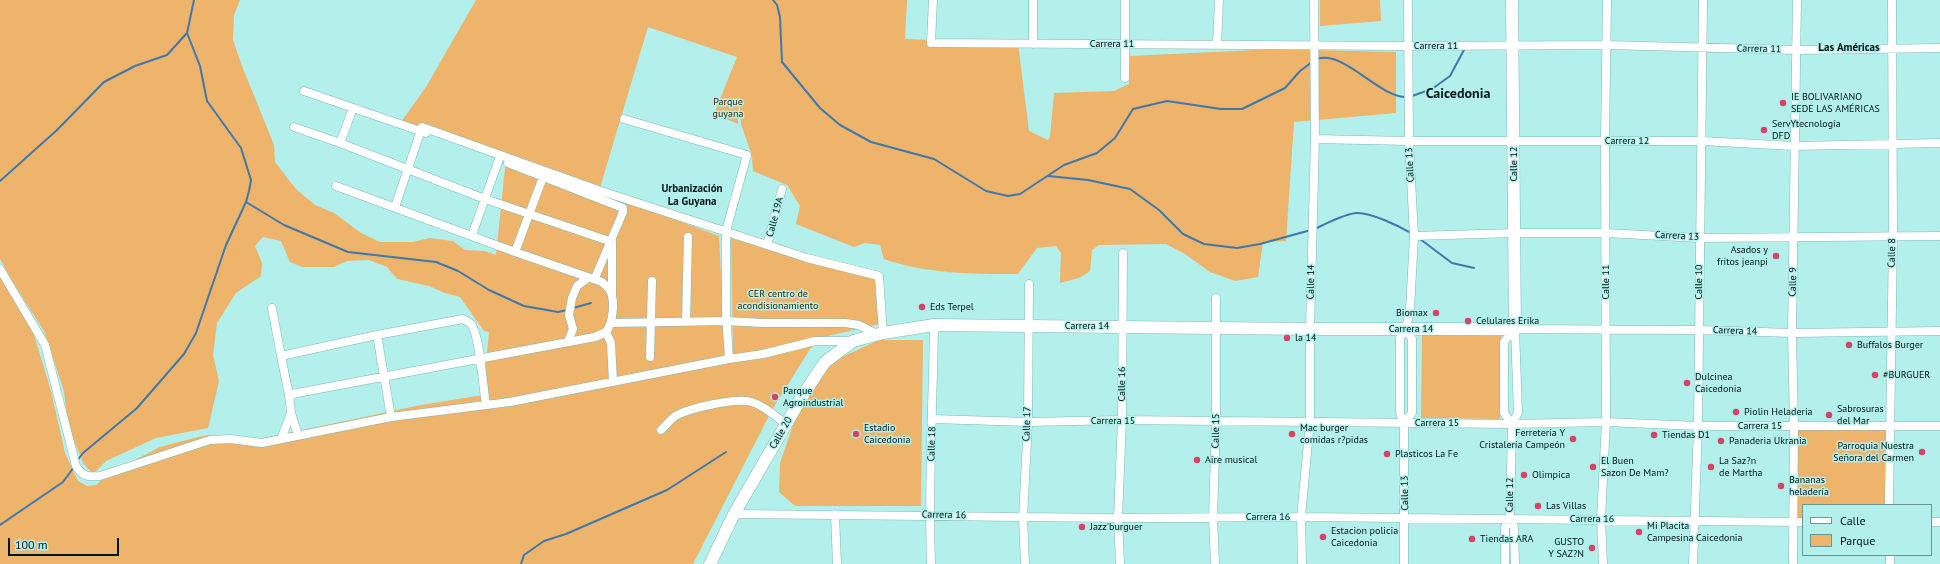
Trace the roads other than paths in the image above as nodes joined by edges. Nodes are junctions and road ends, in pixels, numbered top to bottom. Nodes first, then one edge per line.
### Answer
1 (933, 0) edge
2 (1033, 0) edge
3 (1125, 0) edge
4 (1219, 0) edge
5 (1314, 0) edge
6 (1408, 0) edge
7 (1512, 0) edge
8 (1607, 0) edge
9 (1702, 0) edge
10 (1796, 0) edge
11 (1892, 0) edge
12 (1032, 44) junction
13 (1125, 44) junction
14 (1217, 45) junction
15 (1314, 45) junction
16 (1606, 45) junction
17 (1408, 46) junction
18 (1513, 46) junction
19 (1702, 47) junction
20 (1892, 48) junction
21 (1940, 48) edge
22 (1797, 50) junction
23 (1126, 78) dead end
24 (304, 91) dead end
25 (352, 108) junction
26 (624, 119) dead end
27 (294, 127) dead end
28 (421, 132) junction
29 (1315, 139) junction
30 (1409, 141) junction
31 (1514, 141) junction
32 (1605, 141) junction
33 (1702, 141) junction
34 (1940, 142) edge
35 (340, 143) junction
36 (1891, 143) junction
37 (1794, 146) junction
38 (499, 159) junction
39 (408, 169) junction
40 (543, 177) junction
41 (336, 186) dead end
42 (782, 189) dead end
43 (485, 199) junction
44 (395, 207) junction
45 (529, 214) junction
46 (726, 231) junction
47 (1514, 233) junction
48 (1606, 233) junction
49 (472, 235) junction
50 (1414, 236) junction
51 (1893, 236) junction
52 (1940, 236) edge
53 (688, 237) dead end
54 (1699, 238) junction
55 (1794, 238) junction
56 (612, 242) junction
57 (767, 244) junction
58 (515, 252) junction
59 (1123, 253) dead end
60 (0, 269) edge
61 (574, 273) junction
62 (591, 278) junction
63 (652, 281) dead end
64 (1029, 284) dead end
65 (577, 286) junction
66 (612, 296) junction
67 (1216, 298) dead end
68 (272, 308) dead end
69 (651, 322) junction
70 (686, 322) junction
71 (726, 322) junction
72 (611, 323) junction
73 (934, 324) junction
74 (1028, 326) junction
75 (1123, 326) junction
76 (1216, 328) junction
77 (573, 329) junction
78 (1310, 329) junction
79 (1406, 329) junction
80 (1515, 329) junction
81 (1606, 329) junction
82 (1699, 330) junction
83 (1891, 331) junction
84 (606, 332) junction
85 (1940, 332) edge
86 (880, 333) junction
87 (1792, 333) junction
88 (377, 335) junction
89 (585, 338) junction
90 (568, 341) junction
91 (853, 342) junction
92 (281, 356) junction
93 (650, 357) dead end
94 (479, 358) junction
95 (729, 359) junction
96 (385, 377) junction
97 (613, 382) junction
98 (289, 395) junction
99 (486, 405) junction
100 (291, 413) junction
101 (391, 417) junction
102 (933, 419) junction
103 (1122, 420) junction
104 (1310, 421) junction
105 (1028, 422) junction
106 (1216, 422) junction
107 (1606, 422) junction
108 (1404, 423) junction
109 (786, 424) junction
110 (1512, 424) junction
111 (1794, 425) junction
112 (1698, 426) junction
113 (1889, 426) junction
114 (1940, 426) edge
115 (661, 430) dead end
116 (298, 435) junction
117 (281, 439) junction
118 (1890, 504) edge
119 (734, 514) junction
120 (835, 514) junction
121 (929, 515) junction
122 (1023, 517) junction
123 (1213, 517) junction
124 (1301, 517) junction
125 (1118, 518) junction
126 (1405, 518) junction
127 (1510, 519) junction
128 (1601, 519) junction
129 (1694, 521) junction
130 (1794, 522) junction
131 (1802, 522) edge
132 (710, 564) edge
133 (837, 564) edge
134 (931, 564) edge
135 (1025, 564) edge
136 (1120, 564) edge
137 (1215, 564) edge
138 (1302, 564) edge
139 (1404, 564) edge
140 (1505, 564) edge
141 (1515, 564) edge
142 (1603, 564) edge
143 (1693, 564) edge
144 (1793, 564) edge

1 - 12 street, Carrera 11
2 - 12 street
3 - 13 street
4 - 14 street
5 - 15 street, Calle 14
6 - 17 street, Calle 13
7 - 18 main road, Calle 12
8 - 16 street, Calle 11
9 - 19 street, Calle 10
10 - 22 street, Calle 9
11 - 20 street, Calle 8
12 - 13 street, Carrera 11
13 - 14 street, Carrera 11
13 - 23 street
14 - 15 street, Carrera 11
15 - 17 street, Carrera 11
15 - 29 street, Calle 14
16 - 18 street, Carrera 11
16 - 19 street, Carrera 11
16 - 32 street, Calle 11
17 - 18 street, Carrera 11
17 - 30 street, Calle 13
18 - 31 main road, Calle 12
19 - 22 street, Carrera 11
19 - 33 street, Calle 10
20 - 21 street, Carrera 11
20 - 22 street, Carrera 11
20 - 36 street, Calle 8
22 - 37 street, Calle 9
24 - 25 street
25 - 28 street
25 - 35 street
26 - 46 street
27 - 35 street
28 - 38 street
28 - 39 street
28 - 46 street
29 - 30 street, Carrera 12
29 - 78 street, Calle 14
30 - 31 street, Carrera 12
30 - 50 street, Calle 13
31 - 32 street, Carrera 12
31 - 47 main road, Calle 12
32 - 33 street, Carrera 12
32 - 48 street, Calle 11
33 - 37 street, Carrera 12
33 - 54 street, Calle 10
34 - 36 street, Carrera 12
35 - 39 street
36 - 37 street, Carrera 12
36 - 51 street, Calle 8
37 - 55 street, Calle 9
38 - 40 street
38 - 43 street
39 - 43 street
39 - 44 street
40 - 45 street
40 - 56 street
41 - 44 street
42 - 57 street, Calle 19A
43 - 45 street
43 - 49 street
44 - 49 street
45 - 56 street
45 - 58 street
46 - 57 street
46 - 71 street
47 - 48 street, Carrera 13
47 - 50 street, Carrera 13
47 - 80 main road, Calle 12
48 - 54 street, Carrera 13
48 - 81 street, Calle 11
49 - 58 street
50 - 79 street, Calle 13
51 - 52 street, Carrera 13
51 - 55 street, Carrera 13
51 - 83 street, Calle 8
53 - 70 street
54 - 55 street, Carrera 13
54 - 82 street, Calle 10
55 - 87 street, Calle 9
56 - 62 street
56 - 66 street
57 - 86 street
58 - 61 street
59 - 75 street, Calle 16
60 - 117 street
61 - 62 street
61 - 65 street
62 - 65 street
62 - 66 street
63 - 69 street
64 - 74 street, Calle 17
65 - 77 street
66 - 72 street
67 - 76 street, Calle 15
68 - 92 street
69 - 70 street
69 - 72 street
69 - 93 street
70 - 71 street
71 - 86 street
71 - 95 street
72 - 84 street
73 - 74 main road, Carrera 14
73 - 86 main road, Carrera 14
73 - 102 street, Calle 18
74 - 75 main road, Carrera 14
74 - 105 street, Calle 17
75 - 76 main road, Carrera 14
75 - 103 street, Calle 16
76 - 78 main road, Carrera 14
76 - 106 street, Calle 15
77 - 89 street
77 - 90 street
78 - 79 main road, Carrera 14
78 - 104 street, Calle 14
79 - 80 main road, Carrera 14
79 - 108 street, Calle 13
79 - 108 street, Calle 13
80 - 81 street, Carrera 14
80 - 110 street, Calle 12
80 - 110 street, Calle 12
81 - 82 street, Carrera 14
81 - 107 street, Calle 11
82 - 87 street, Carrera 14
82 - 112 street, Calle 10
83 - 85 street, Carrera 14
83 - 87 street, Carrera 14
83 - 113 street, Calle 8
84 - 89 street
84 - 97 street
86 - 91 main road, Calle 20
87 - 111 street, Calle 9
88 - 92 street
88 - 94 street
88 - 96 street
89 - 90 street
90 - 94 street
91 - 95 street
91 - 109 main road, Calle 20
92 - 98 street
94 - 96 street
94 - 99 street
95 - 97 street
96 - 98 street
96 - 101 street
97 - 99 street
98 - 100 street
99 - 101 street
100 - 116 street
100 - 117 street
101 - 116 street
102 - 105 street, Carrera 15
102 - 121 street, Calle 18
103 - 105 street, Carrera 15
103 - 106 street, Carrera 15
103 - 125 street, Calle 16
104 - 106 street, Carrera 15
104 - 108 street, Carrera 15
104 - 124 street, Calle 14
105 - 122 street, Calle 17
106 - 123 street, Calle 15
107 - 110 street, Carrera 15
107 - 112 street, Carrera 15
107 - 128 street, Calle 11
108 - 110 street, Carrera 15
108 - 126 street, Calle 13
109 - 115 street
109 - 119 main road, Calle 20
110 - 127 street, Calle 12
111 - 112 street, Carrera 15
111 - 113 street, Carrera 15
111 - 130 street, Calle 9
112 - 129 street, Calle 10
113 - 114 street, Carrera 15
113 - 118 street, Calle 8
116 - 117 street
119 - 120 street, Carrera 16
119 - 132 main road, Calle 20
120 - 121 street, Carrera 16
120 - 133 street
121 - 122 street, Carrera 16
121 - 134 street, Calle 18
122 - 125 street, Carrera 16
122 - 135 street, Calle 17
123 - 124 street, Carrera 16
123 - 125 street, Carrera 16
123 - 137 street, Calle 15
124 - 126 street, Carrera 16
124 - 138 street, Calle 14
125 - 136 street, Calle 16
126 - 127 street, Carrera 16
126 - 139 street, Calle 13
127 - 128 street, Carrera 16
127 - 140 street, Calle 12
127 - 141 street, Calle 12
128 - 129 street, Carrera 16
128 - 142 street, Calle 11
129 - 130 street, Carrera 16
129 - 143 street, Calle 10
130 - 131 street, Carrera 16
130 - 144 street, Calle 9

